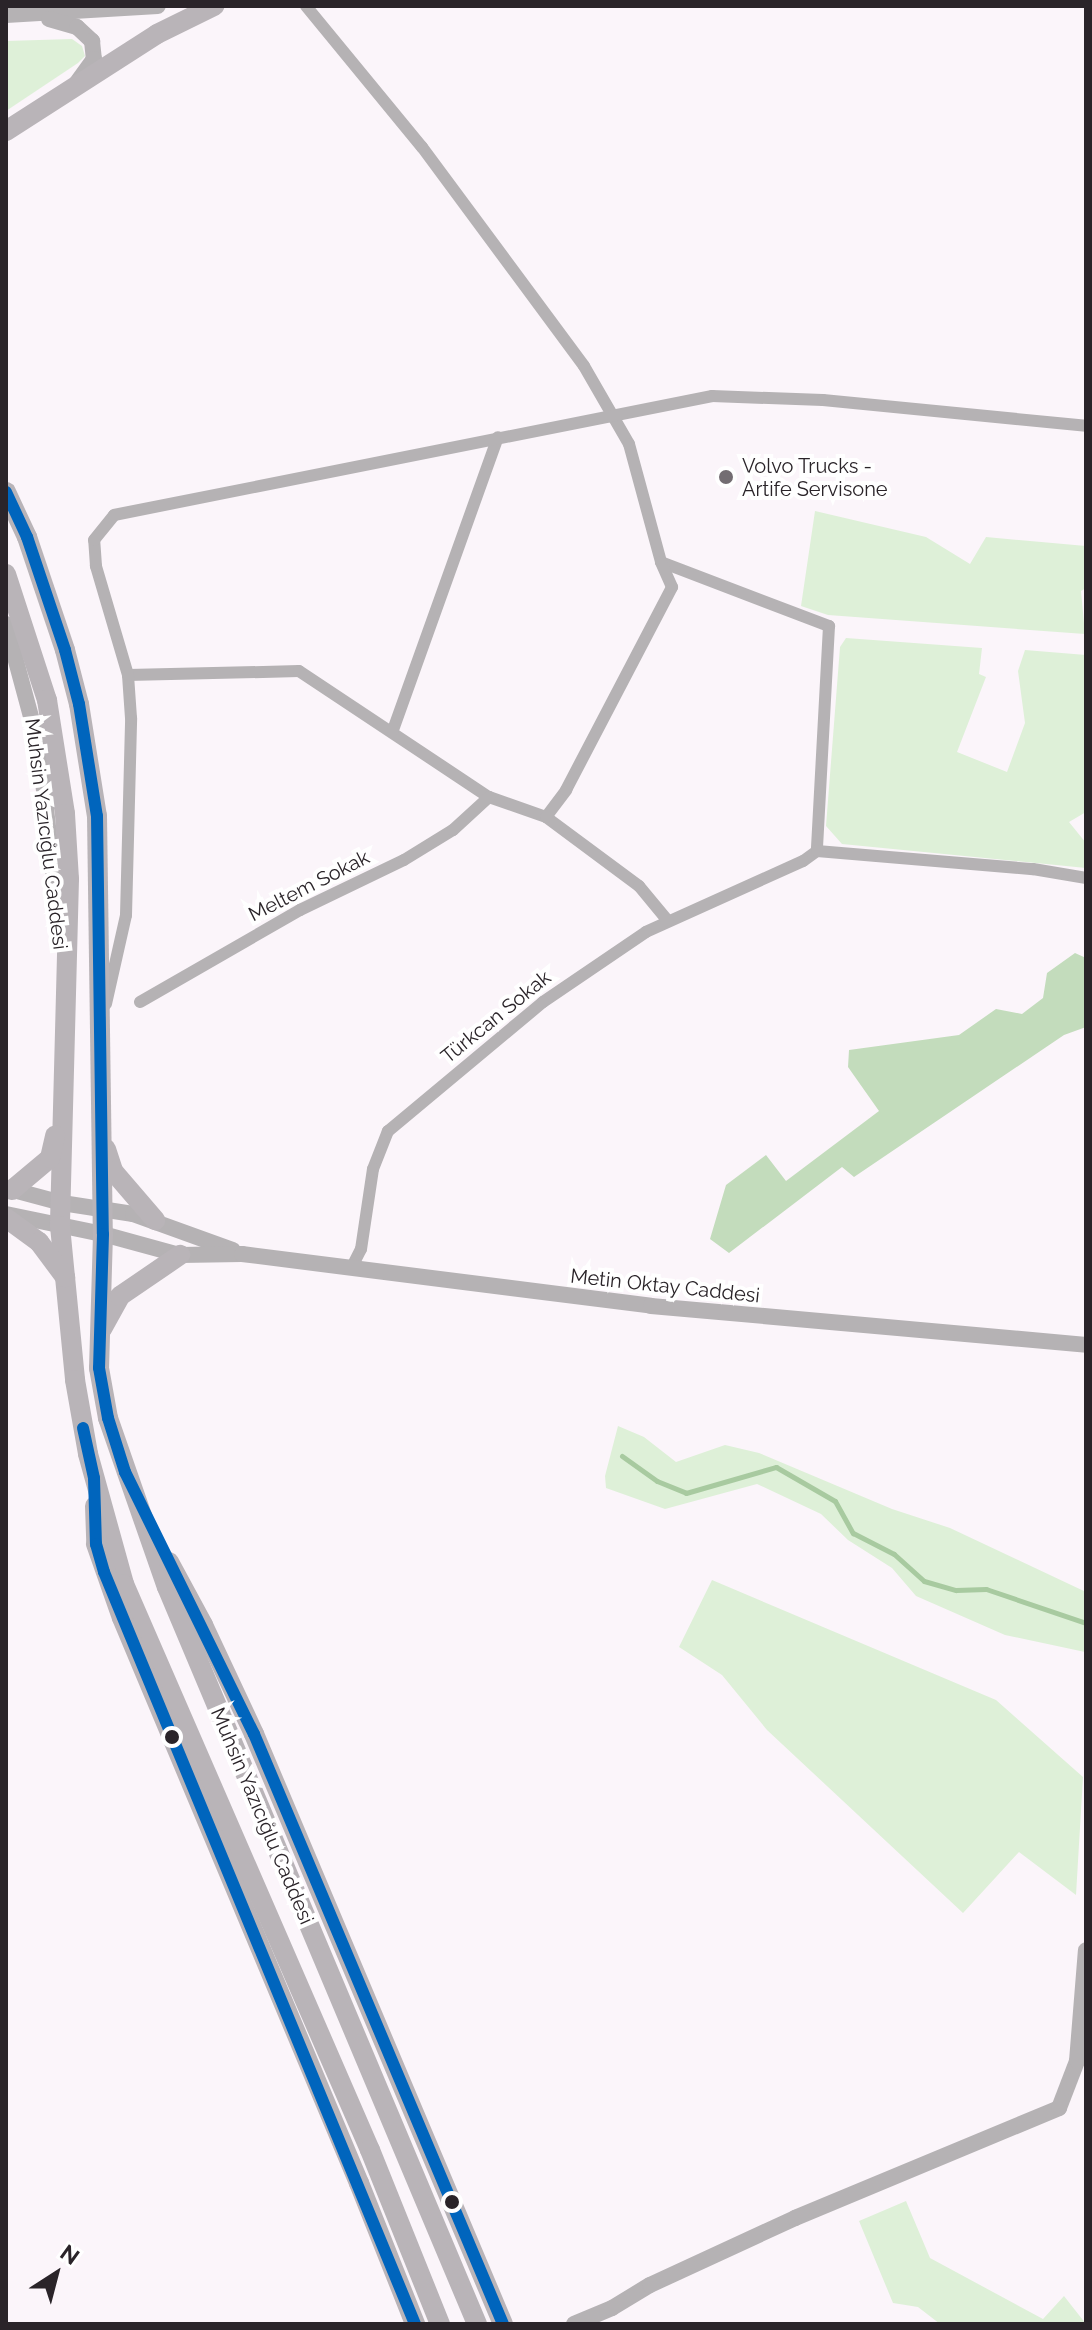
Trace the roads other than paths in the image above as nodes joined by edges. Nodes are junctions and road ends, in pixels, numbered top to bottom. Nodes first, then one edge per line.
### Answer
1 (158, 6) edge
2 (214, 6) edge
3 (306, 6) edge
4 (68, 9) edge
5 (13, 14) edge
6 (70, 89) junction
7 (6, 131) edge
8 (611, 415) junction
9 (1086, 426) edge
10 (498, 437) junction
11 (6, 492) edge
12 (661, 562) junction
13 (6, 574) edge
14 (6, 624) edge
15 (9, 643) edge
16 (128, 675) junction
17 (393, 730) junction
18 (489, 797) junction
19 (546, 817) junction
20 (817, 851) junction
21 (1086, 878) edge
22 (668, 921) junction
23 (66, 1000) junction
24 (140, 1002) dead end
25 (100, 1031) junction
26 (62, 1105) junction
27 (102, 1139) junction
28 (9, 1189) edge
29 (62, 1203) junction
30 (100, 1208) junction
31 (6, 1216) edge
32 (155, 1220) junction
33 (60, 1226) junction
34 (103, 1234) junction
35 (242, 1254) junction
36 (180, 1255) junction
37 (351, 1269) junction
38 (67, 1279) junction
39 (100, 1332) junction
40 (1086, 1345) edge
41 (125, 1472) junction
42 (94, 1478) junction
43 (1086, 1950) edge
44 (415, 2324) edge
45 (440, 2324) edge
46 (477, 2324) edge
47 (503, 2324) edge
48 (574, 2324) edge

1 - 4 street
2 - 6 main road
3 - 8 street
4 - 5 street
5 - 6 street
6 - 7 main road
8 - 9 street
8 - 10 street
8 - 12 street
10 - 16 street
10 - 17 street
11 - 25 main road, Muhsin Yazıcığlu Caddesi
12 - 19 street
12 - 20 street
13 - 23 main road, Muhsin Yazıcığlu Caddesi
14 - 15 street, Muhsin Yazıcığlu Caddesi
15 - 23 street, Muhsin Yazıcığlu Caddesi
16 - 17 street
16 - 25 street
17 - 18 street
18 - 19 street
18 - 24 street, Meltem Sokak
19 - 22 street
20 - 21 street
20 - 22 street, Türkcan Sokak
22 - 37 street, Türkcan Sokak
23 - 26 main road, Muhsin Yazıcığlu Caddesi
25 - 27 main road, Muhsin Yazıcığlu Caddesi
26 - 28 main road
26 - 29 main road, Muhsin Yazıcığlu Caddesi
27 - 30 main road, Muhsin Yazıcığlu Caddesi
27 - 32 main road
28 - 29 street, Metin Oktay Caddesi
29 - 30 street, Metin Oktay Caddesi
29 - 33 main road, Muhsin Yazıcığlu Caddesi
30 - 32 street, Metin Oktay Caddesi
30 - 34 main road, Muhsin Yazıcığlu Caddesi
31 - 33 street, Metin Oktay Caddesi
31 - 38 main road
32 - 35 street, Metin Oktay Caddesi
33 - 34 street, Metin Oktay Caddesi
33 - 38 main road, Muhsin Yazıcığlu Caddesi
34 - 36 street, Metin Oktay Caddesi
34 - 39 main road, Muhsin Yazıcığlu Caddesi
35 - 36 street, Metin Oktay Caddesi
35 - 37 street, Metin Oktay Caddesi
36 - 39 main road
37 - 40 street, Metin Oktay Caddesi
38 - 42 main road, Muhsin Yazıcığlu Caddesi
39 - 41 main road, Muhsin Yazıcığlu Caddesi
41 - 46 main road, Muhsin Yazıcığlu Caddesi
41 - 47 main road
42 - 44 main road
42 - 45 main road, Muhsin Yazıcığlu Caddesi
43 - 48 street

